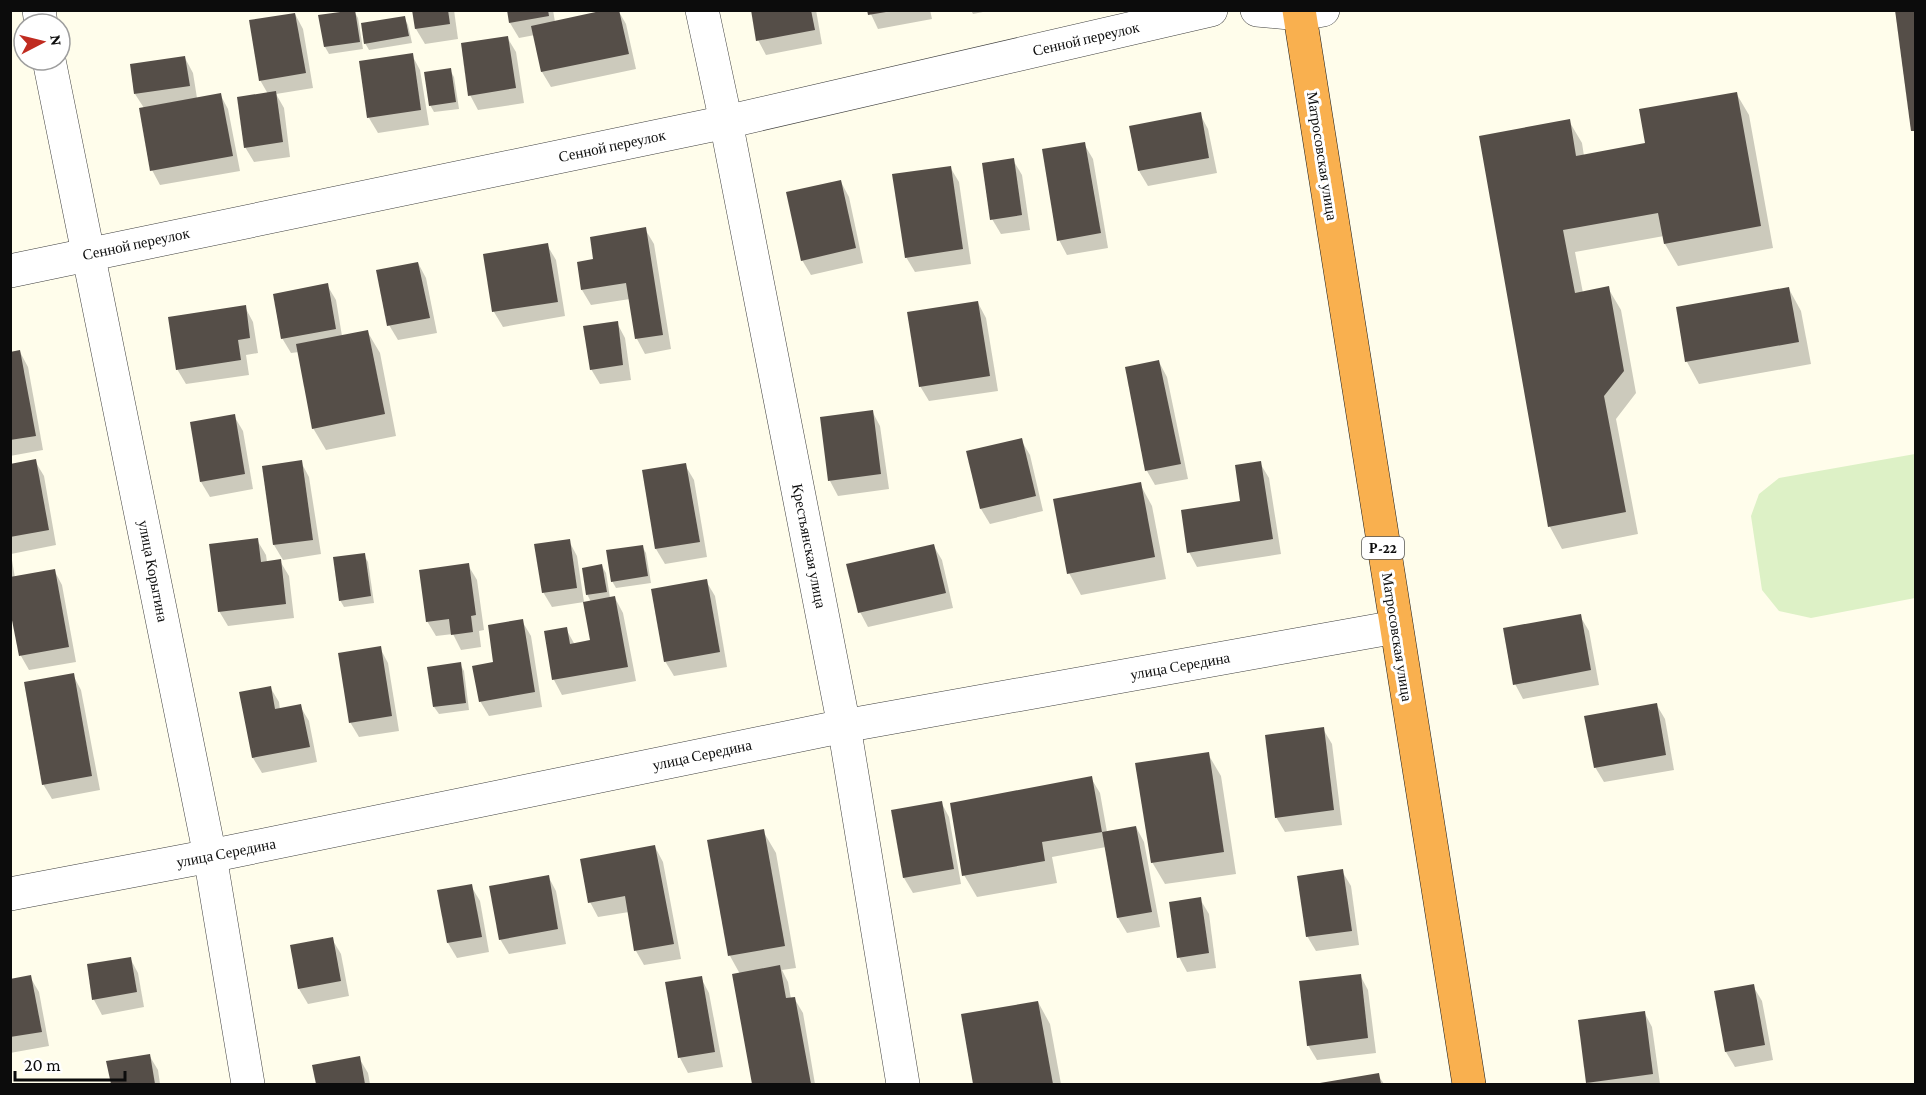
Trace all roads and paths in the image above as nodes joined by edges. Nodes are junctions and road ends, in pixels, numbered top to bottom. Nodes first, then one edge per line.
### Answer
1 (702, 10) edge
2 (1211, 10) edge
3 (1257, 10) edge
4 (1307, 12) edge
5 (51, 72) edge
6 (726, 122) junction
7 (89, 254) junction
8 (10, 271) edge
9 (1396, 627) junction
10 (844, 726) junction
11 (210, 856) junction
12 (10, 894) edge
13 (248, 1084) edge
14 (903, 1084) edge
15 (1469, 1084) edge

1 - 6 street, Крестьянская улица
2 - 6 street, Сенной переулок
3 - 4 street
4 - 9 highway, Матросовская улица / Р-22
5 - 7 street, улица Корытина
6 - 7 street, Сенной переулок
6 - 10 street, Крестьянская улица
7 - 8 street, Сенной переулок
7 - 11 street, улица Корытина
9 - 10 street, улица Середина
9 - 15 highway, Матросовская улица / Р-22
10 - 11 street, улица Середина
10 - 14 street, Крестьянская улица
11 - 12 street, улица Середина
11 - 13 street, улица Корытина

